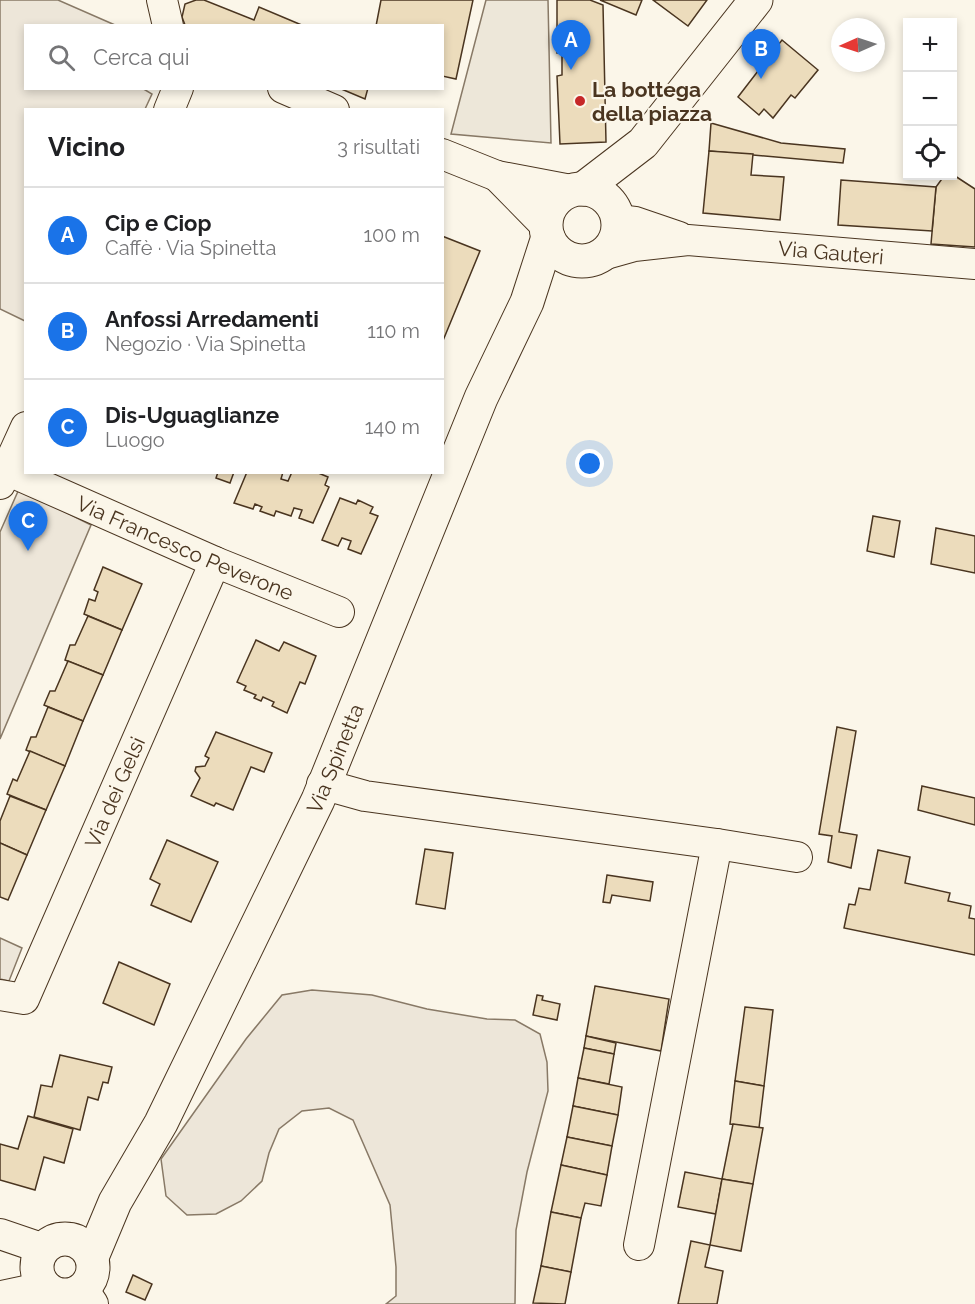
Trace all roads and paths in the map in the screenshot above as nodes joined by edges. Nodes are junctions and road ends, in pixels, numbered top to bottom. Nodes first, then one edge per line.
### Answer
1 (162, 0) edge
2 (756, 0) edge
3 (168, 24) edge
4 (177, 90) edge
5 (288, 90) edge
6 (170, 108) edge
7 (329, 108) edge
8 (643, 143) junction
9 (444, 155) edge
10 (497, 176) junction
11 (577, 189) junction
12 (617, 217) junction
13 (547, 232) junction
14 (688, 240) junction
15 (592, 258) junction
16 (975, 264) edge
17 (527, 302) junction
18 (24, 431) edge
19 (2, 474) edge
20 (214, 562) junction
21 (339, 612) dead end
22 (322, 784) junction
23 (717, 844) junction
24 (796, 857) dead end
25 (0, 995) edge
26 (0, 1234) edge
27 (639, 1245) dead end
28 (58, 1260) junction
29 (0, 1292) edge
30 (88, 1296) edge
31 (0, 1298) edge

1 - 3 street
2 - 8 main road
4 - 6 street
5 - 7 street
8 - 11 main road
8 - 12 main road
9 - 10 street
10 - 11 street
10 - 13 street
11 - 12 main road
11 - 13 main road
12 - 14 street, Via Gauteri
12 - 15 main road
13 - 15 main road
13 - 17 main road, Via Spinetta
14 - 15 street, Via Gauteri
14 - 16 street, Via Gauteri
15 - 17 main road, Via Spinetta
17 - 22 main road, Via Spinetta
18 - 19 street
19 - 20 street, Via Francesco Peverone
20 - 21 street, Via Francesco Peverone
20 - 25 street, Via dei Gelsi
22 - 23 street
22 - 28 main road, Via Spinetta
23 - 24 street
23 - 27 street
26 - 28 street
28 - 29 main road
28 - 30 main road, Via Spinetta
28 - 31 main road

